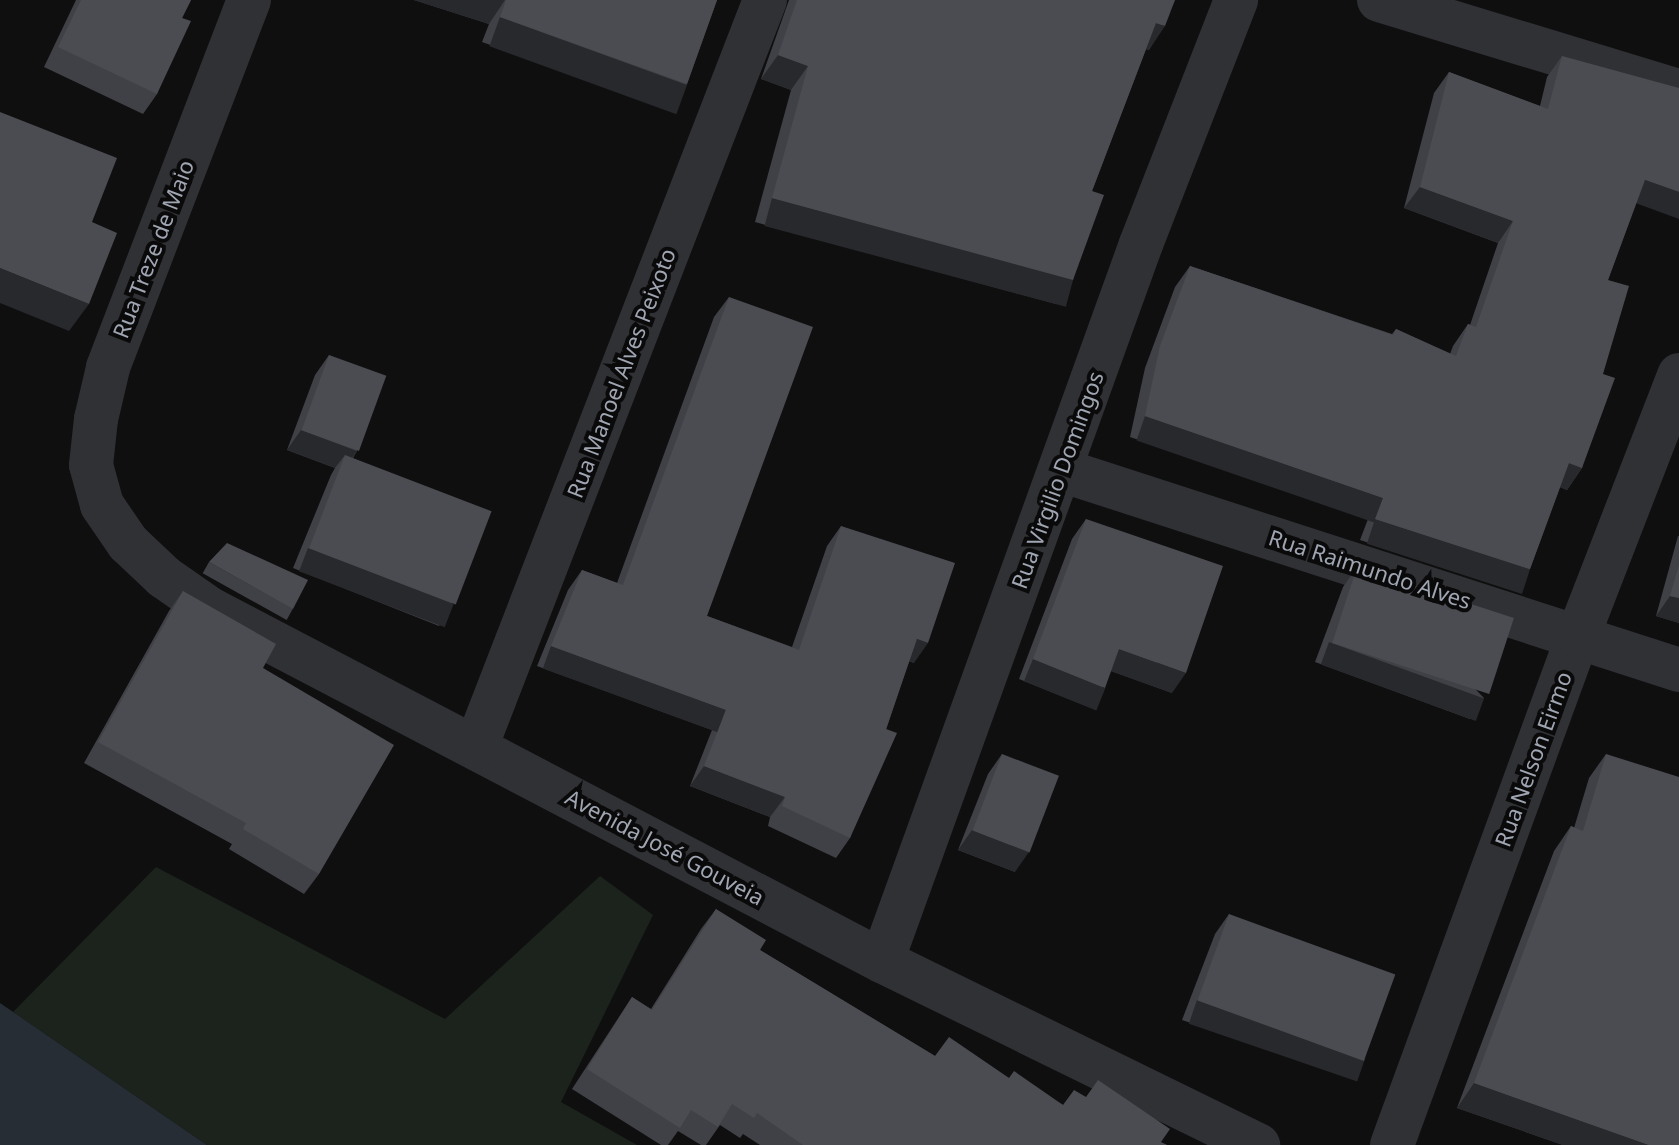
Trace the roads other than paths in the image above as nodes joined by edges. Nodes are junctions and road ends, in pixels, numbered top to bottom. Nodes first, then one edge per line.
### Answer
1 (249, 0) edge
2 (765, 0) edge
3 (1236, 0) edge
4 (1379, 0) edge
5 (1679, 91) edge
6 (1679, 375) edge
7 (1061, 470) junction
8 (102, 505) joint
9 (1578, 636) junction
10 (1679, 670) edge
11 (476, 747) junction
12 (882, 961) junction
13 (1258, 1145) edge
14 (1392, 1145) edge

1 - 8 street, Rua Treze de Maio
2 - 11 street, Rua Manoel Alves Peixoto
3 - 7 street, Rua Virgilio Domingos
4 - 5 street
6 - 9 street, Rua Nelson Eirmo
7 - 9 street, Rua Raimundo Alves
7 - 12 street, Rua Virgilio Domingos
8 - 11 street, Avenida José Gouveia
9 - 10 street, Rua Raimundo Alves
9 - 14 street, Rua Nelson Eirmo
11 - 12 street, Avenida José Gouveia
12 - 13 street, Avenida José Gouveia

